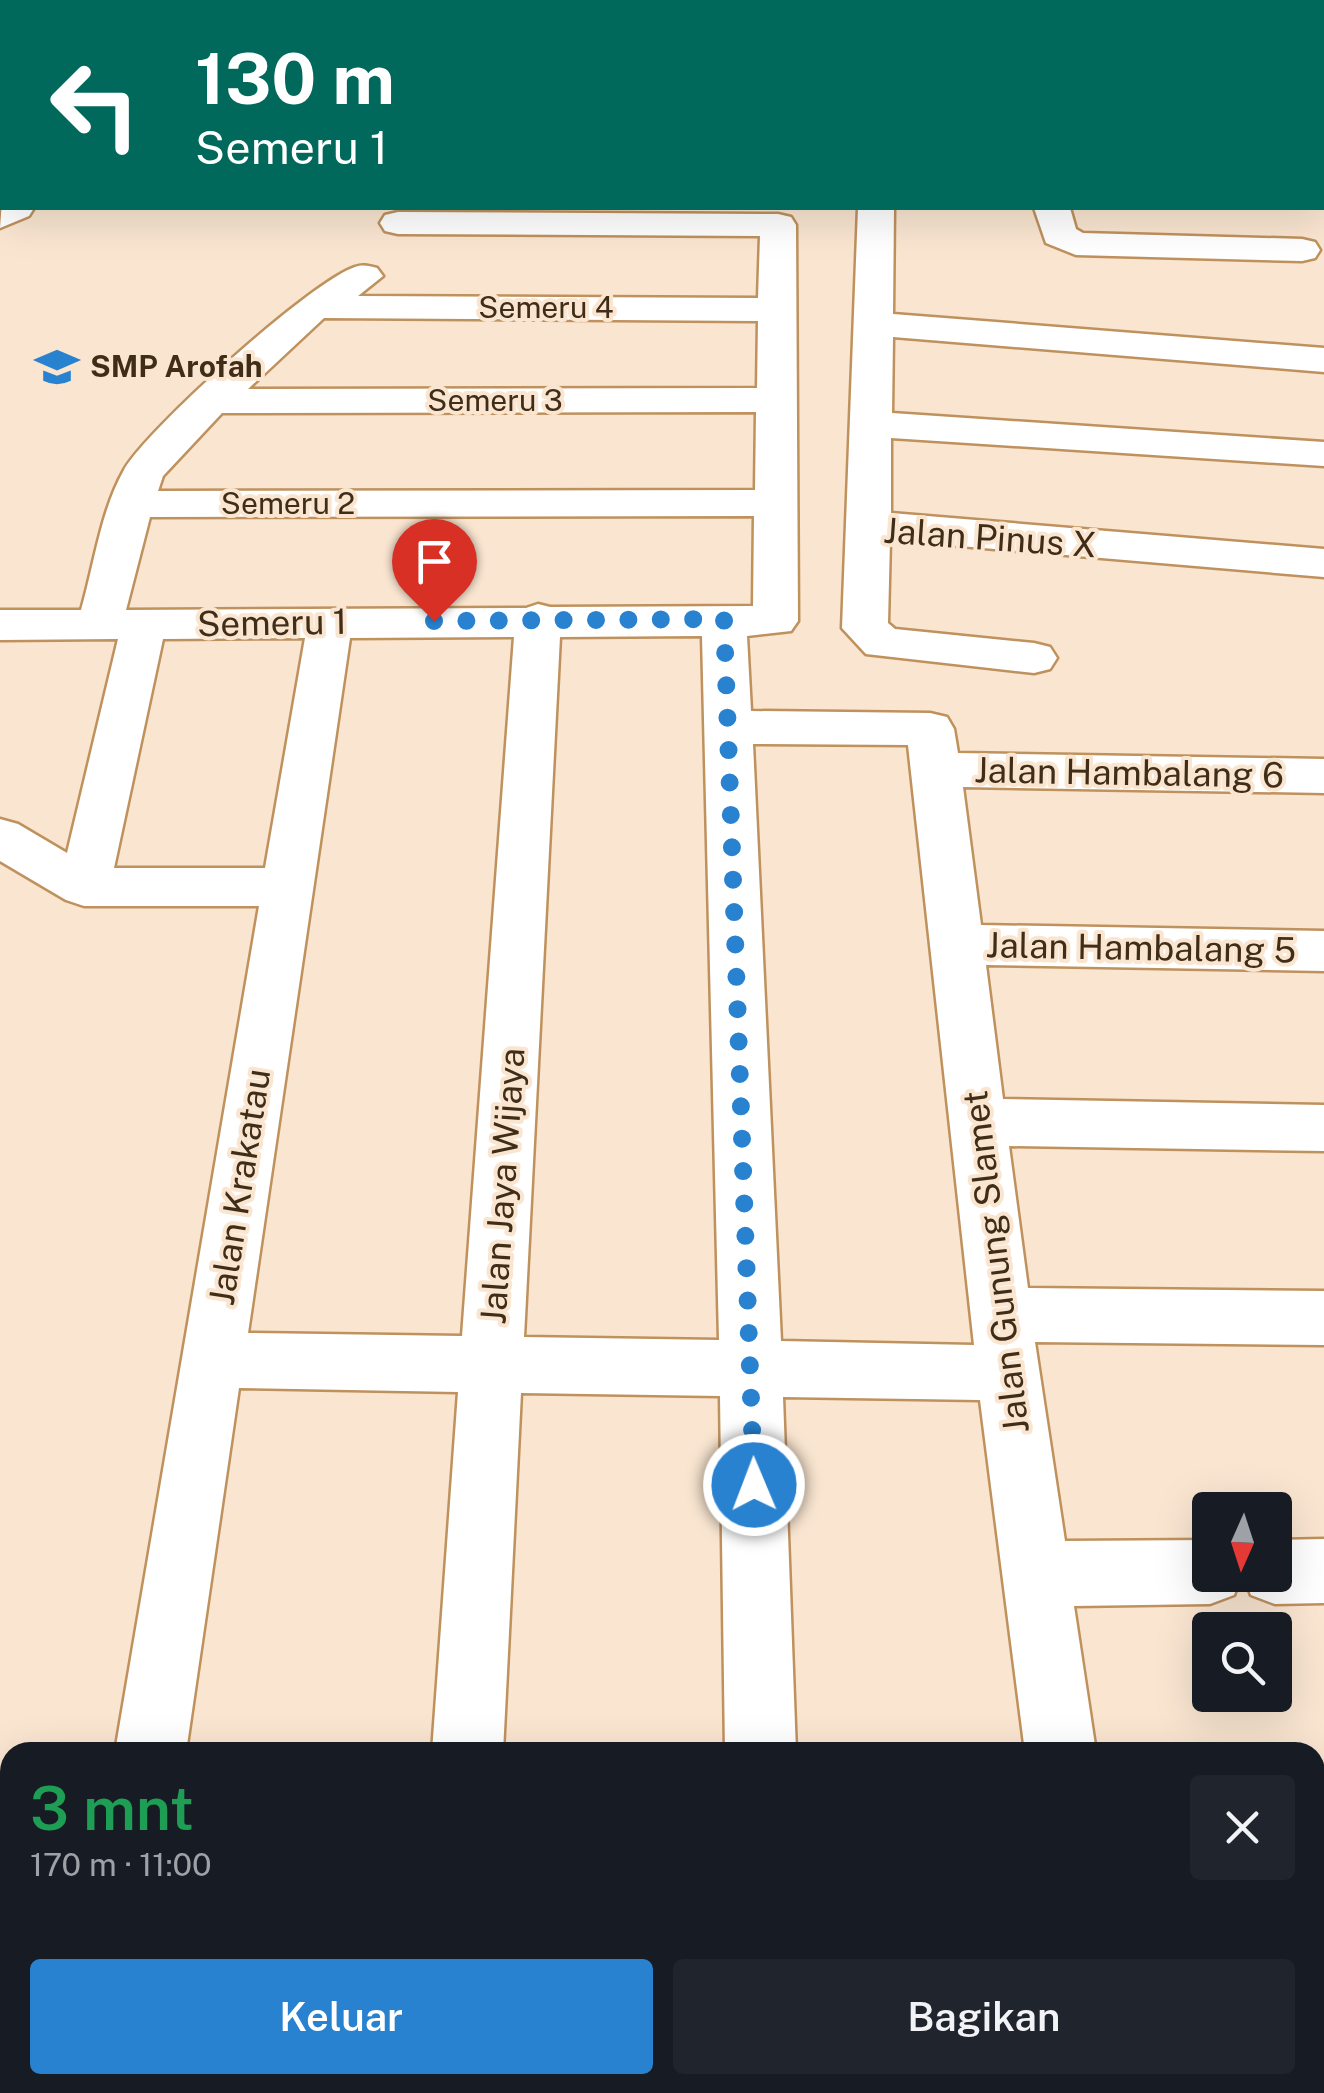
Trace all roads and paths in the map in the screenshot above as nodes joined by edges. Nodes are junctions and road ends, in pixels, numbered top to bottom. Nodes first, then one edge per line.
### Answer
1 (876, 210) edge
2 (1052, 210) edge
3 (1266, 218) dead end
4 (398, 223) dead end
5 (1313, 258) edge
6 (364, 276) dead end
7 (314, 307) junction
8 (778, 310) junction
9 (872, 324) junction
10 (1324, 360) edge
11 (778, 400) junction
12 (211, 401) junction
13 (870, 424) junction
14 (1324, 454) edge
15 (138, 488) junction
16 (777, 503) junction
17 (868, 525) junction
18 (1324, 563) edge
19 (538, 619) junction
20 (724, 619) junction
21 (330, 622) junction
22 (0, 624) edge
23 (122, 624) junction
24 (1034, 658) dead end
25 (728, 727) junction
26 (936, 770) junction
27 (1324, 776) edge
28 (0, 838) edge
29 (288, 886) junction
30 (84, 887) junction
31 (957, 945) junction
32 (1324, 951) edge
33 (979, 1122) junction
34 (1324, 1128) edge
35 (1324, 1318) edge
36 (1004, 1344) junction
37 (213, 1360) junction
38 (492, 1366) junction
39 (751, 1370) junction
40 (1192, 1572) edge
41 (1292, 1572) edge
42 (1324, 1572) edge
43 (1036, 1574) junction
44 (152, 1742) edge
45 (468, 1742) edge
46 (760, 1742) edge
47 (1060, 1742) edge

1 - 9 street
2 - 5 street
3 - 5 street
4 - 8 street
6 - 7 street
7 - 8 street, Semeru 4
7 - 12 street
8 - 11 street
9 - 10 street
9 - 13 street
11 - 12 street, Semeru 3
11 - 16 street
12 - 15 street
13 - 14 street
13 - 17 street
15 - 16 street, Semeru 2
15 - 23 street
16 - 20 street, Semeru 1
17 - 18 street, Jalan Pinus X
17 - 24 street, Jalan Pinus X
19 - 20 street, Semeru 1
19 - 21 street, Semeru 1
19 - 38 street, Jalan Jaya Wijaya
20 - 25 street
21 - 23 street, Semeru 1
21 - 29 street, Jalan Krakatau
22 - 23 street, Semeru 1
23 - 30 street
25 - 26 street, Jalan Hambalang 6
25 - 39 street
26 - 27 street, Jalan Hambalang 6
26 - 31 street, Jalan Gunung Slamet
28 - 30 street
29 - 30 street
29 - 37 street, Jalan Krakatau
31 - 32 street, Jalan Hambalang 5
31 - 33 street, Jalan Gunung Slamet
33 - 34 street
33 - 36 street, Jalan Gunung Slamet
35 - 36 street
36 - 39 street
36 - 43 street, Jalan Gunung Slamet
37 - 38 street
37 - 44 street, Jalan Krakatau
38 - 39 street
38 - 45 street, Jalan Jaya Wijaya
39 - 46 street
40 - 43 street
41 - 42 street
43 - 47 street, Jalan Gunung Slamet

